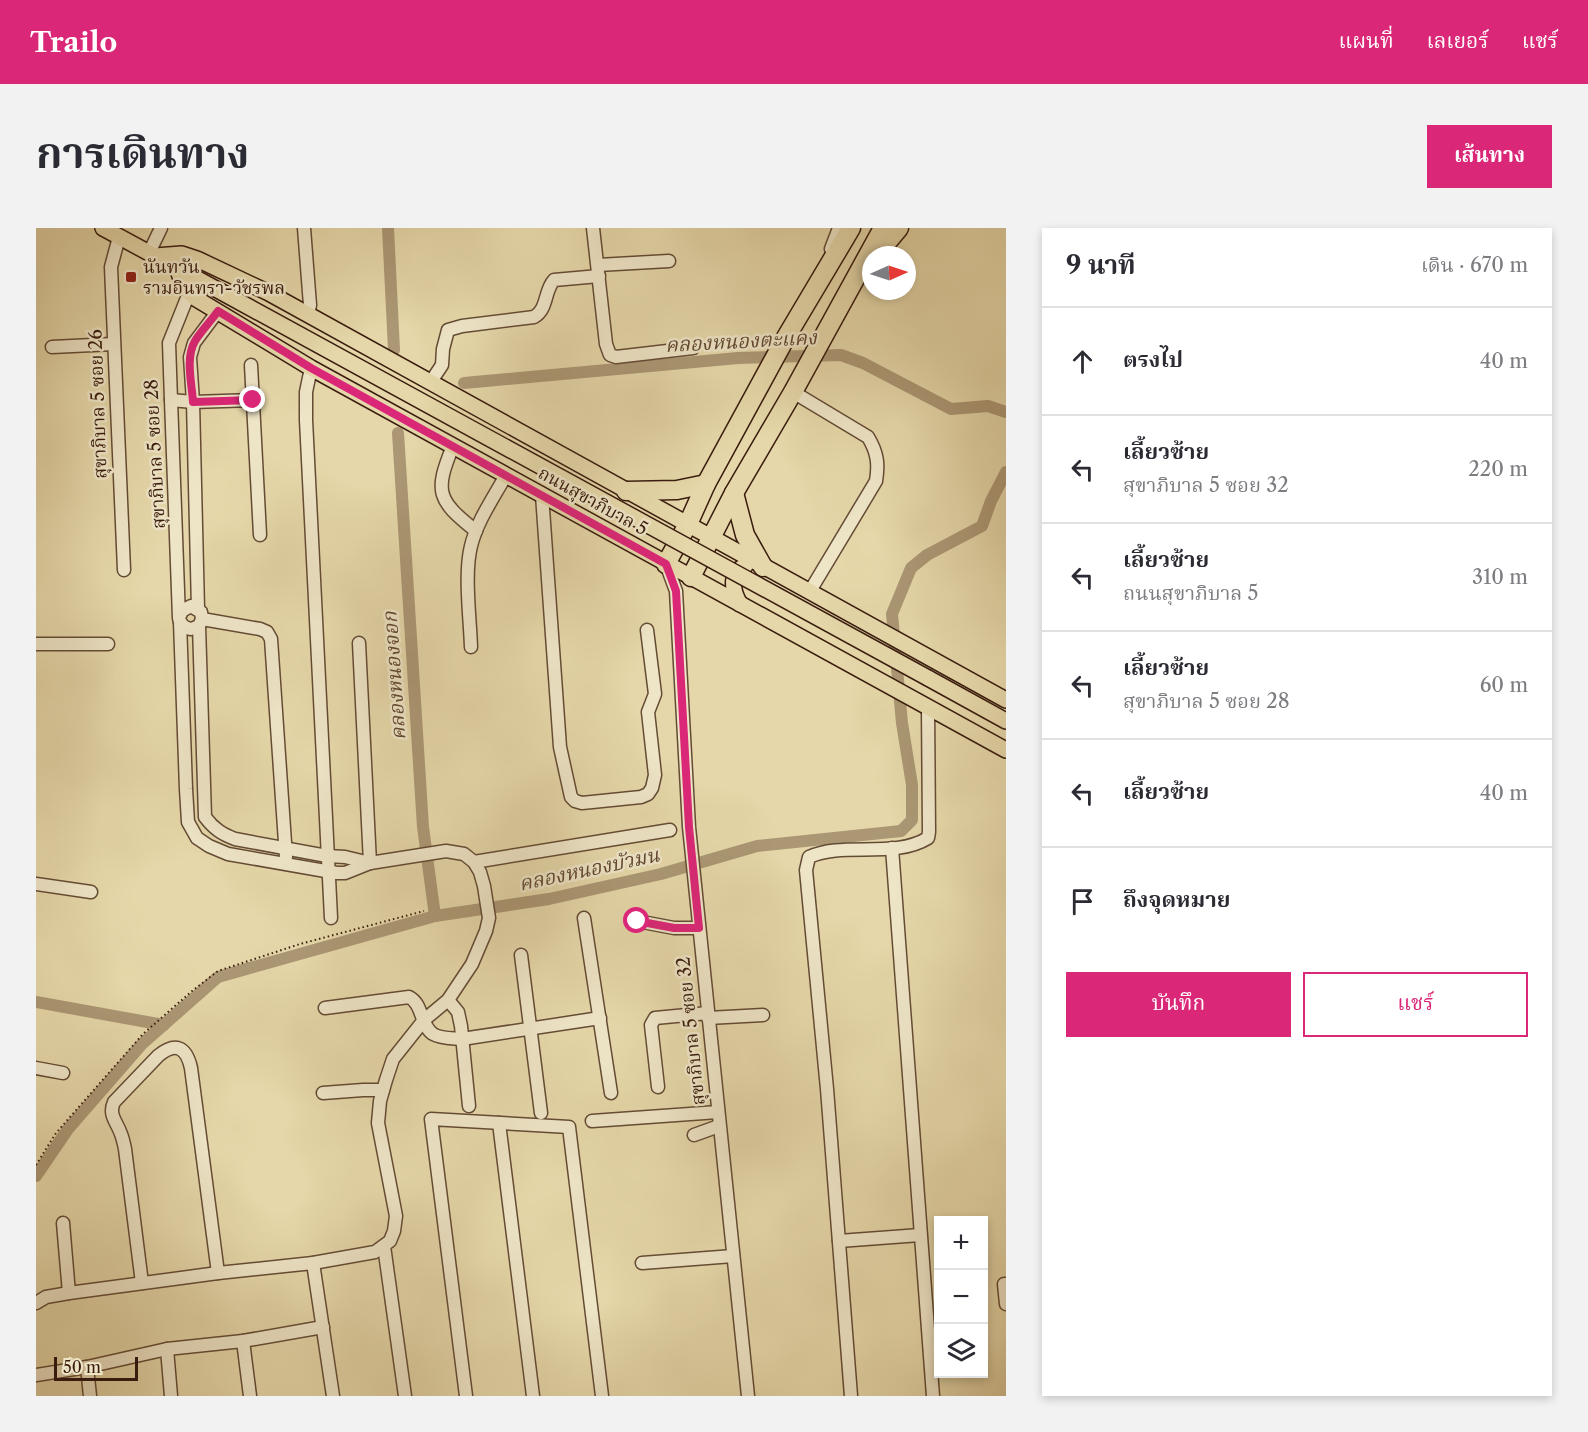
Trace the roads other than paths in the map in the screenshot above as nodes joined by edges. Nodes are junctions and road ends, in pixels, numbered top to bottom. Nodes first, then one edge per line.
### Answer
1 (103, 228) edge
2 (161, 228) edge
3 (304, 228) edge
4 (593, 228) edge
5 (839, 228) edge
6 (851, 228) edge
7 (883, 228) edge
8 (899, 228) edge
9 (119, 237) junction
10 (884, 246) edge
11 (152, 254) junction
12 (669, 261) dead end
13 (177, 268) junction
14 (598, 270) junction
15 (862, 273) edge
16 (819, 281) junction
17 (850, 288) junction
18 (189, 293) junction
19 (218, 311) junction
20 (308, 315) junction
21 (113, 344) junction
22 (52, 347) dead end
23 (693, 348) dead end
24 (251, 364) dead end
25 (311, 368) junction
26 (430, 382) junction
27 (794, 390) junction
28 (171, 400) junction
29 (253, 400) junction
30 (193, 402) junction
31 (737, 426) junction
32 (764, 441) junction
33 (453, 446) junction
34 (506, 475) junction
35 (706, 484) junction
36 (626, 491) junction
37 (734, 494) junction
38 (542, 495) junction
39 (688, 524) junction
40 (476, 531) junction
41 (609, 532) junction
42 (260, 535) dead end
43 (711, 538) junction
44 (666, 564) junction
45 (760, 565) junction
46 (124, 570) dead end
47 (691, 577) junction
48 (676, 591) junction
49 (810, 591) junction
50 (740, 604) junction
51 (200, 618) junction
52 (180, 620) junction
53 (647, 630) dead end
54 (359, 643) dead end
55 (36, 644) edge
56 (108, 644) dead end
57 (471, 648) dead end
58 (1006, 700) edge
59 (928, 707) junction
60 (1006, 721) edge
61 (1006, 750) edge
62 (204, 787) junction
63 (186, 789) junction
64 (670, 830) dead end
65 (892, 848) junction
66 (286, 849) junction
67 (327, 856) junction
68 (345, 857) junction
69 (474, 862) junction
70 (370, 863) junction
71 (285, 865) junction
72 (327, 872) junction
73 (345, 873) junction
74 (36, 884) edge
75 (91, 892) dead end
76 (331, 918) dead end
77 (584, 918) dead end
78 (637, 921) dead end
79 (699, 928) junction
80 (521, 955) dead end
81 (448, 1000) junction
82 (325, 1008) dead end
83 (764, 1015) dead end
84 (708, 1016) junction
85 (600, 1018) junction
86 (424, 1020) junction
87 (531, 1028) junction
88 (462, 1039) junction
89 (36, 1068) edge
90 (63, 1072) dead end
91 (658, 1088) dead end
92 (383, 1090) junction
93 (323, 1093) dead end
94 (611, 1093) dead end
95 (469, 1106) dead end
96 (718, 1112) junction
97 (541, 1113) dead end
98 (592, 1121) dead end
99 (500, 1123) junction
100 (719, 1126) junction
101 (694, 1135) dead end
102 (63, 1223) dead end
103 (920, 1235) junction
104 (839, 1241) junction
105 (384, 1246) junction
106 (733, 1256) junction
107 (313, 1263) junction
108 (642, 1263) dead end
109 (218, 1273) junction
110 (142, 1283) junction
111 (1006, 1284) edge
112 (69, 1293) junction
113 (36, 1303) edge
114 (1006, 1304) edge
115 (323, 1327) junction
116 (243, 1341) junction
117 (167, 1349) junction
118 (87, 1367) junction
119 (36, 1375) edge
120 (90, 1396) edge
121 (171, 1396) edge
122 (250, 1396) edge
123 (333, 1396) edge
124 (405, 1396) edge
125 (466, 1396) edge
126 (533, 1396) edge
127 (603, 1396) edge
128 (748, 1396) edge
129 (851, 1396) edge
130 (933, 1396) edge

1 - 9 main road, ถนนสุขาภิบาล 5
2 - 11 street
3 - 20 street
4 - 14 street
5 - 16 street
6 - 16 highway
7 - 17 highway
8 - 10 highway
9 - 11 main road, ถนนสุขาภิบาล 5
9 - 21 street, สุขาภิบาล 5 ซอย 26
11 - 13 main road, ถนนสุขาภิบาล 5
11 - 20 main road, ถนนสุขาภิบาล 5
12 - 14 street
13 - 18 main road
13 - 60 main road, ถนนสุขาภิบาล 5, bridge
14 - 23 street
14 - 26 street
15 - 17 highway
16 - 31 highway
17 - 27 highway
18 - 19 main road, ถนนสุขาภิบาล 5
18 - 28 street, สุขาภิบาล 5 ซอย 28
19 - 25 main road, ถนนสุขาภิบาล 5
19 - 30 street, สุขาภิบาล 5 ซอย 28
20 - 26 main road, ถนนสุขาภิบาล 5
21 - 22 street
21 - 46 street, สุขาภิบาล 5 ซอย 26
24 - 29 street
25 - 33 main road, ถนนสุขาภิบาล 5
25 - 67 street
26 - 36 main road, ถนนสุขาภิบาล 5
27 - 32 highway
27 - 49 street
28 - 30 street
28 - 52 street, สุขาภิบาล 5 ซอย 28
29 - 30 street
29 - 42 street
30 - 51 street, สุขาภิบาล 5 ซอย 28
31 - 32 highway
31 - 35 highway
32 - 37 highway
33 - 34 main road, ถนนสุขาภิบาล 5
33 - 40 street
34 - 38 main road, ถนนสุขาภิบาล 5
34 - 40 street
35 - 36 highway
35 - 39 highway
36 - 39 main road, ถนนสุขาภิบาล 5
36 - 41 main road
37 - 43 highway
37 - 45 highway
38 - 41 main road, ถนนสุขาภิบาล 5
38 - 53 street
39 - 43 main road, ถนนสุขาภิบาล 5
39 - 44 highway
40 - 57 street
41 - 44 main road, ถนนสุขาภิบาล 5
43 - 45 main road, ถนนสุขาภิบาล 5
43 - 47 highway
44 - 47 main road, ถนนสุขาภิบาล 5
44 - 48 street, สุขาภิบาล 5 ซอย 32
45 - 49 main road, ถนนสุขาภิบาล 5
45 - 50 main road
47 - 48 street
47 - 50 main road, ถนนสุขาภิบาล 5
48 - 79 street, สุขาภิบาล 5 ซอย 32
49 - 58 main road, ถนนสุขาภิบาล 5
50 - 59 main road, ถนนสุขาภิบาล 5
51 - 52 street
51 - 52 street
51 - 62 street, สุขาภิบาล 5 ซอย 28
51 - 66 street
52 - 63 street, สุขาภิบาล 5 ซอย 28
54 - 70 street
55 - 56 street
59 - 61 main road, ถนนสุขาภิบาล 5
59 - 65 street
62 - 63 street
62 - 66 street, สุขาภิบาล 5 ซอย 28
63 - 71 street, สุขาภิบาล 5 ซอย 28
64 - 69 street
65 - 103 street
65 - 104 street
66 - 67 street, สุขาภิบาล 5 ซอย 28
66 - 71 street
67 - 68 street, สุขาภิบาล 5 ซอย 28
67 - 72 street
68 - 70 street, สุขาภิบาล 5 ซอย 28
68 - 73 street
69 - 70 street
69 - 81 street
70 - 73 street
71 - 72 street, สุขาภิบาล 5 ซอย 28
72 - 73 street, สุขาภิบาล 5 ซอย 28
72 - 76 street
74 - 75 street
77 - 85 street
78 - 79 street
79 - 84 street, สุขาภิบาล 5 ซอย 32
80 - 87 street
81 - 86 street
81 - 88 street
82 - 86 street
83 - 84 street
84 - 91 street
84 - 96 street, สุขาภิบาล 5 ซอย 32
85 - 87 street
85 - 94 street
86 - 88 street
86 - 92 street
87 - 88 street
87 - 97 street
88 - 95 street
89 - 90 street
92 - 93 street
92 - 105 street
96 - 98 street
96 - 100 street, สุขาภิบาล 5 ซอย 32
99 - 125 street
99 - 126 street
99 - 127 street
100 - 101 street
100 - 106 street, สุขาภิบาล 5 ซอย 32
102 - 112 street
103 - 104 street
103 - 130 street
104 - 129 street
105 - 107 street
105 - 124 street
106 - 108 street
106 - 128 street, สุขาภิบาล 5 ซอย 32
107 - 109 street
107 - 115 street
109 - 110 street
109 - 110 street
110 - 112 street
111 - 114 street
112 - 113 street
115 - 116 street
115 - 123 street
116 - 117 street
116 - 122 street
117 - 118 street
117 - 121 street
118 - 119 street
118 - 120 street

